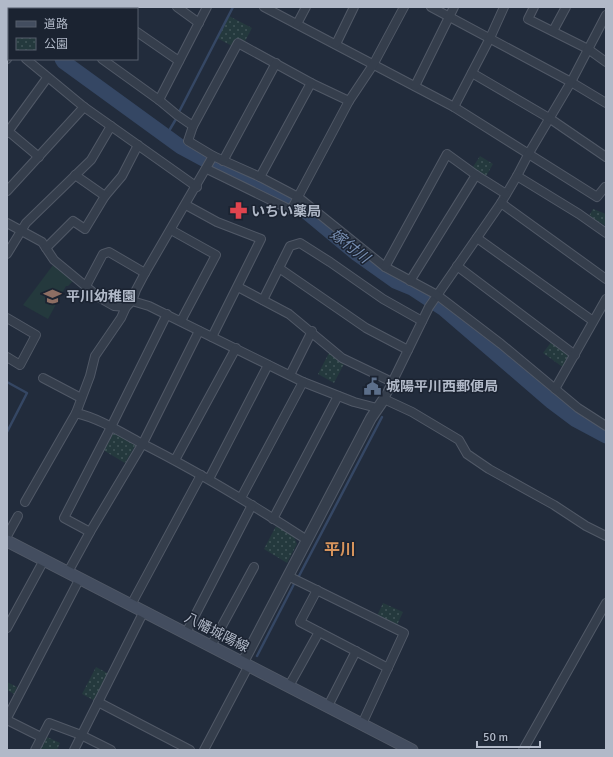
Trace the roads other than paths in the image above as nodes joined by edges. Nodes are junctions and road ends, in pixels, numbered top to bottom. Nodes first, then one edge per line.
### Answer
1 (177, 7) edge
2 (207, 7) edge
3 (264, 7) edge
4 (306, 7) edge
5 (354, 7) edge
6 (404, 7) edge
7 (431, 7) edge
8 (454, 7) edge
9 (504, 7) edge
10 (534, 7) edge
11 (566, 7) edge
12 (606, 15) edge
13 (450, 16) junction
14 (199, 23) junction
15 (297, 24) junction
16 (553, 31) junction
17 (138, 33) edge
18 (490, 38) junction
19 (336, 44) junction
20 (588, 49) junction
21 (27, 60) edge
22 (103, 60) edge
23 (179, 61) junction
24 (606, 62) edge
25 (276, 63) junction
26 (373, 65) junction
27 (472, 73) junction
28 (47, 78) junction
29 (571, 82) junction
30 (311, 83) junction
31 (415, 86) junction
32 (159, 100) junction
33 (349, 101) junction
34 (606, 103) edge
35 (84, 107) junction
36 (454, 107) junction
37 (550, 118) junction
38 (111, 126) junction
39 (193, 126) junction
40 (8, 132) edge
41 (138, 145) junction
42 (529, 153) junction
43 (213, 156) junction
44 (39, 157) junction
45 (606, 157) edge
46 (223, 161) junction
47 (207, 169) junction
48 (74, 175) junction
49 (476, 175) junction
50 (517, 176) junction
51 (260, 177) junction
52 (606, 186) edge
53 (196, 187) junction
54 (7, 191) edge
55 (506, 194) junction
56 (105, 196) junction
57 (298, 197) junction
58 (501, 203) junction
59 (186, 205) junction
60 (7, 223) edge
61 (22, 230) junction
62 (171, 230) junction
63 (606, 233) edge
64 (477, 238) junction
65 (46, 248) junction
66 (7, 254) edge
67 (457, 266) junction
68 (385, 267) junction
69 (279, 268) junction
70 (145, 273) junction
71 (606, 279) edge
72 (410, 281) junction
73 (86, 286) junction
74 (238, 286) junction
75 (436, 296) junction
76 (606, 299) edge
77 (263, 300) junction
78 (129, 304) junction
79 (167, 314) junction
80 (7, 318) edge
81 (181, 321) junction
82 (422, 321) junction
83 (593, 321) junction
84 (199, 331) junction
85 (312, 331) junction
86 (212, 337) junction
87 (236, 348) junction
88 (408, 350) junction
89 (575, 355) junction
90 (7, 357) edge
91 (268, 365) junction
92 (290, 375) junction
93 (43, 378) dead end
94 (303, 382) junction
95 (392, 382) junction
96 (555, 389) junction
97 (338, 396) junction
98 (81, 398) junction
99 (384, 399) junction
100 (377, 408) junction
101 (76, 413) junction
102 (606, 426) edge
103 (111, 428) junction
104 (143, 443) junction
105 (175, 460) junction
106 (205, 477) junction
107 (241, 498) junction
108 (25, 502) dead end
109 (252, 505) junction
110 (18, 516) dead end
111 (273, 519) junction
112 (90, 532) junction
113 (7, 536) edge
114 (606, 536) edge
115 (307, 540) junction
116 (7, 541) edge
117 (44, 560) junction
118 (254, 567) dead end
119 (68, 572) junction
120 (288, 576) junction
121 (80, 578) junction
122 (317, 590) junction
123 (606, 603) edge
124 (131, 605) junction
125 (144, 611) junction
126 (7, 628) edge
127 (319, 632) junction
128 (186, 633) junction
129 (211, 646) junction
130 (356, 651) junction
131 (246, 664) junction
132 (388, 668) junction
133 (289, 686) junction
134 (98, 702) junction
135 (328, 706) junction
136 (7, 719) edge
137 (362, 724) junction
138 (81, 734) junction
139 (41, 737) junction
140 (35, 750) edge
141 (74, 750) edge
142 (111, 750) edge
143 (190, 750) edge
144 (204, 750) edge
145 (412, 750) edge
146 (523, 750) edge

1 - 14 street
2 - 14 street
3 - 15 street
4 - 15 street
5 - 19 street
6 - 26 street
7 - 13 street
8 - 13 street
9 - 18 street
10 - 16 street
11 - 16 street
12 - 20 street
13 - 18 street
13 - 31 street
14 - 23 street
15 - 19 street
16 - 20 street
17 - 23 street
18 - 27 street
18 - 29 street
19 - 26 street
20 - 24 street
20 - 29 street
21 - 28 street
22 - 32 street
23 - 32 street
25 - 30 street
25 - 39 street
25 - 46 street
26 - 31 street
26 - 33 street
27 - 36 street
27 - 37 street
28 - 35 street
28 - 40 street
29 - 34 street
29 - 37 street
30 - 33 street
30 - 51 street
31 - 36 street
32 - 39 street
33 - 57 street
35 - 38 street
35 - 44 street
36 - 42 street
37 - 42 street
37 - 45 street
38 - 41 street
38 - 48 street
39 - 43 street
40 - 44 street
41 - 53 street
41 - 56 street
42 - 50 street
42 - 52 street
43 - 46 street
43 - 47 street
44 - 54 street
46 - 51 street
47 - 53 street
47 - 57 street
48 - 56 street
48 - 61 street
49 - 55 street
49 - 68 street
49 - 72 street
50 - 55 street
50 - 63 street
51 - 57 street
53 - 59 street
55 - 58 street
56 - 65 street
57 - 68 street
58 - 64 street
58 - 71 street
59 - 62 street
59 - 74 street
60 - 61 street
61 - 65 street
61 - 66 street
62 - 70 street
62 - 81 street
64 - 67 street
64 - 83 street
65 - 73 street
67 - 75 street
67 - 89 street
68 - 72 street
69 - 77 street
69 - 82 street
69 - 88 street
70 - 73 street
70 - 78 street
72 - 75 street
73 - 78 street
74 - 77 street
74 - 86 street
75 - 82 street
75 - 96 street
76 - 83 street
77 - 85 street
78 - 79 street
78 - 98 street
79 - 81 street
79 - 103 street
80 - 90 street
81 - 84 street
82 - 88 street
83 - 89 street
84 - 86 street
84 - 104 street
85 - 92 street
85 - 95 street
86 - 87 street
87 - 91 street
87 - 105 street
88 - 95 street
89 - 96 street
91 - 92 street
91 - 106 street
92 - 94 street
93 - 98 street
94 - 97 street
94 - 107 street
95 - 99 street
96 - 102 street
97 - 100 street
97 - 111 street
98 - 101 street
99 - 100 street
99 - 114 street
100 - 115 street
101 - 103 street
101 - 108 street
103 - 104 street
103 - 112 street
104 - 105 street
104 - 112 street
105 - 106 street
106 - 107 street
106 - 124 street
107 - 109 street
109 - 111 street
109 - 128 street
110 - 113 street
111 - 115 street
112 - 119 street
115 - 120 street
116 - 117 main road, 八幡城陽線
117 - 119 main road, 八幡城陽線
117 - 126 street
118 - 129 street
119 - 121 main road, 八幡城陽線
120 - 122 street
120 - 131 street
121 - 124 main road, 八幡城陽線
121 - 136 street
122 - 127 street
122 - 132 street
123 - 146 street
124 - 125 main road, 八幡城陽線
125 - 128 main road, 八幡城陽線
125 - 134 street
127 - 130 street
127 - 133 street
128 - 129 main road, 八幡城陽線
129 - 131 main road, 八幡城陽線
130 - 132 street
130 - 135 street
131 - 133 main road, 八幡城陽線
131 - 144 street
132 - 137 street
133 - 135 main road, 八幡城陽線
134 - 138 street
134 - 143 street
135 - 137 main road, 八幡城陽線
136 - 139 street
137 - 145 main road, 八幡城陽線
138 - 139 street
138 - 141 street
138 - 142 street
139 - 140 street

